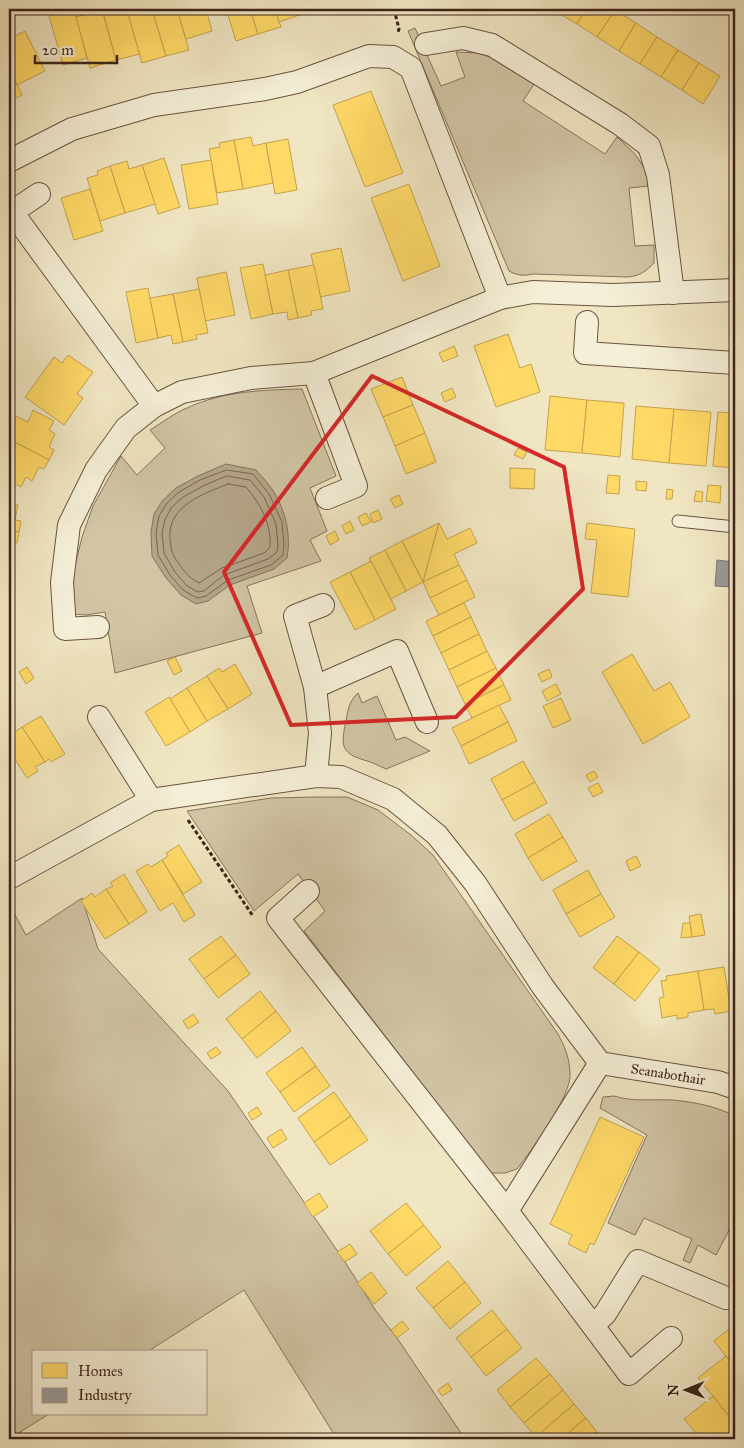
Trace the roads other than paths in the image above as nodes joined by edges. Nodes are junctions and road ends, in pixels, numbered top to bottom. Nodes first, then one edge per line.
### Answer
1 (426, 44) dead end
2 (9, 161) edge
3 (39, 194) dead end
4 (10, 214) edge
5 (735, 290) edge
6 (673, 293) junction
7 (500, 298) junction
8 (587, 322) dead end
9 (735, 363) edge
10 (314, 373) junction
11 (154, 406) junction
12 (327, 498) dead end
13 (678, 521) dead end
14 (735, 527) edge
15 (323, 605) dead end
16 (98, 627) dead end
17 (315, 687) junction
18 (99, 717) dead end
19 (427, 722) dead end
20 (316, 776) junction
21 (161, 798) junction
22 (9, 878) edge
23 (308, 891) dead end
24 (600, 1063) junction
25 (735, 1088) edge
26 (507, 1210) junction
27 (726, 1298) dead end
28 (593, 1325) junction
29 (671, 1338) dead end

1 - 6 street
2 - 7 street
3 - 4 street
4 - 11 street
5 - 6 street
6 - 7 street
7 - 10 street
8 - 9 street
10 - 11 street
10 - 12 street
11 - 16 street
13 - 14 lane
15 - 17 street
17 - 19 street
17 - 20 street
18 - 21 street
20 - 21 street
20 - 24 street
21 - 22 street
23 - 26 street
24 - 25 street, Seanabothair
24 - 26 street
26 - 28 street
27 - 28 street
28 - 29 street

